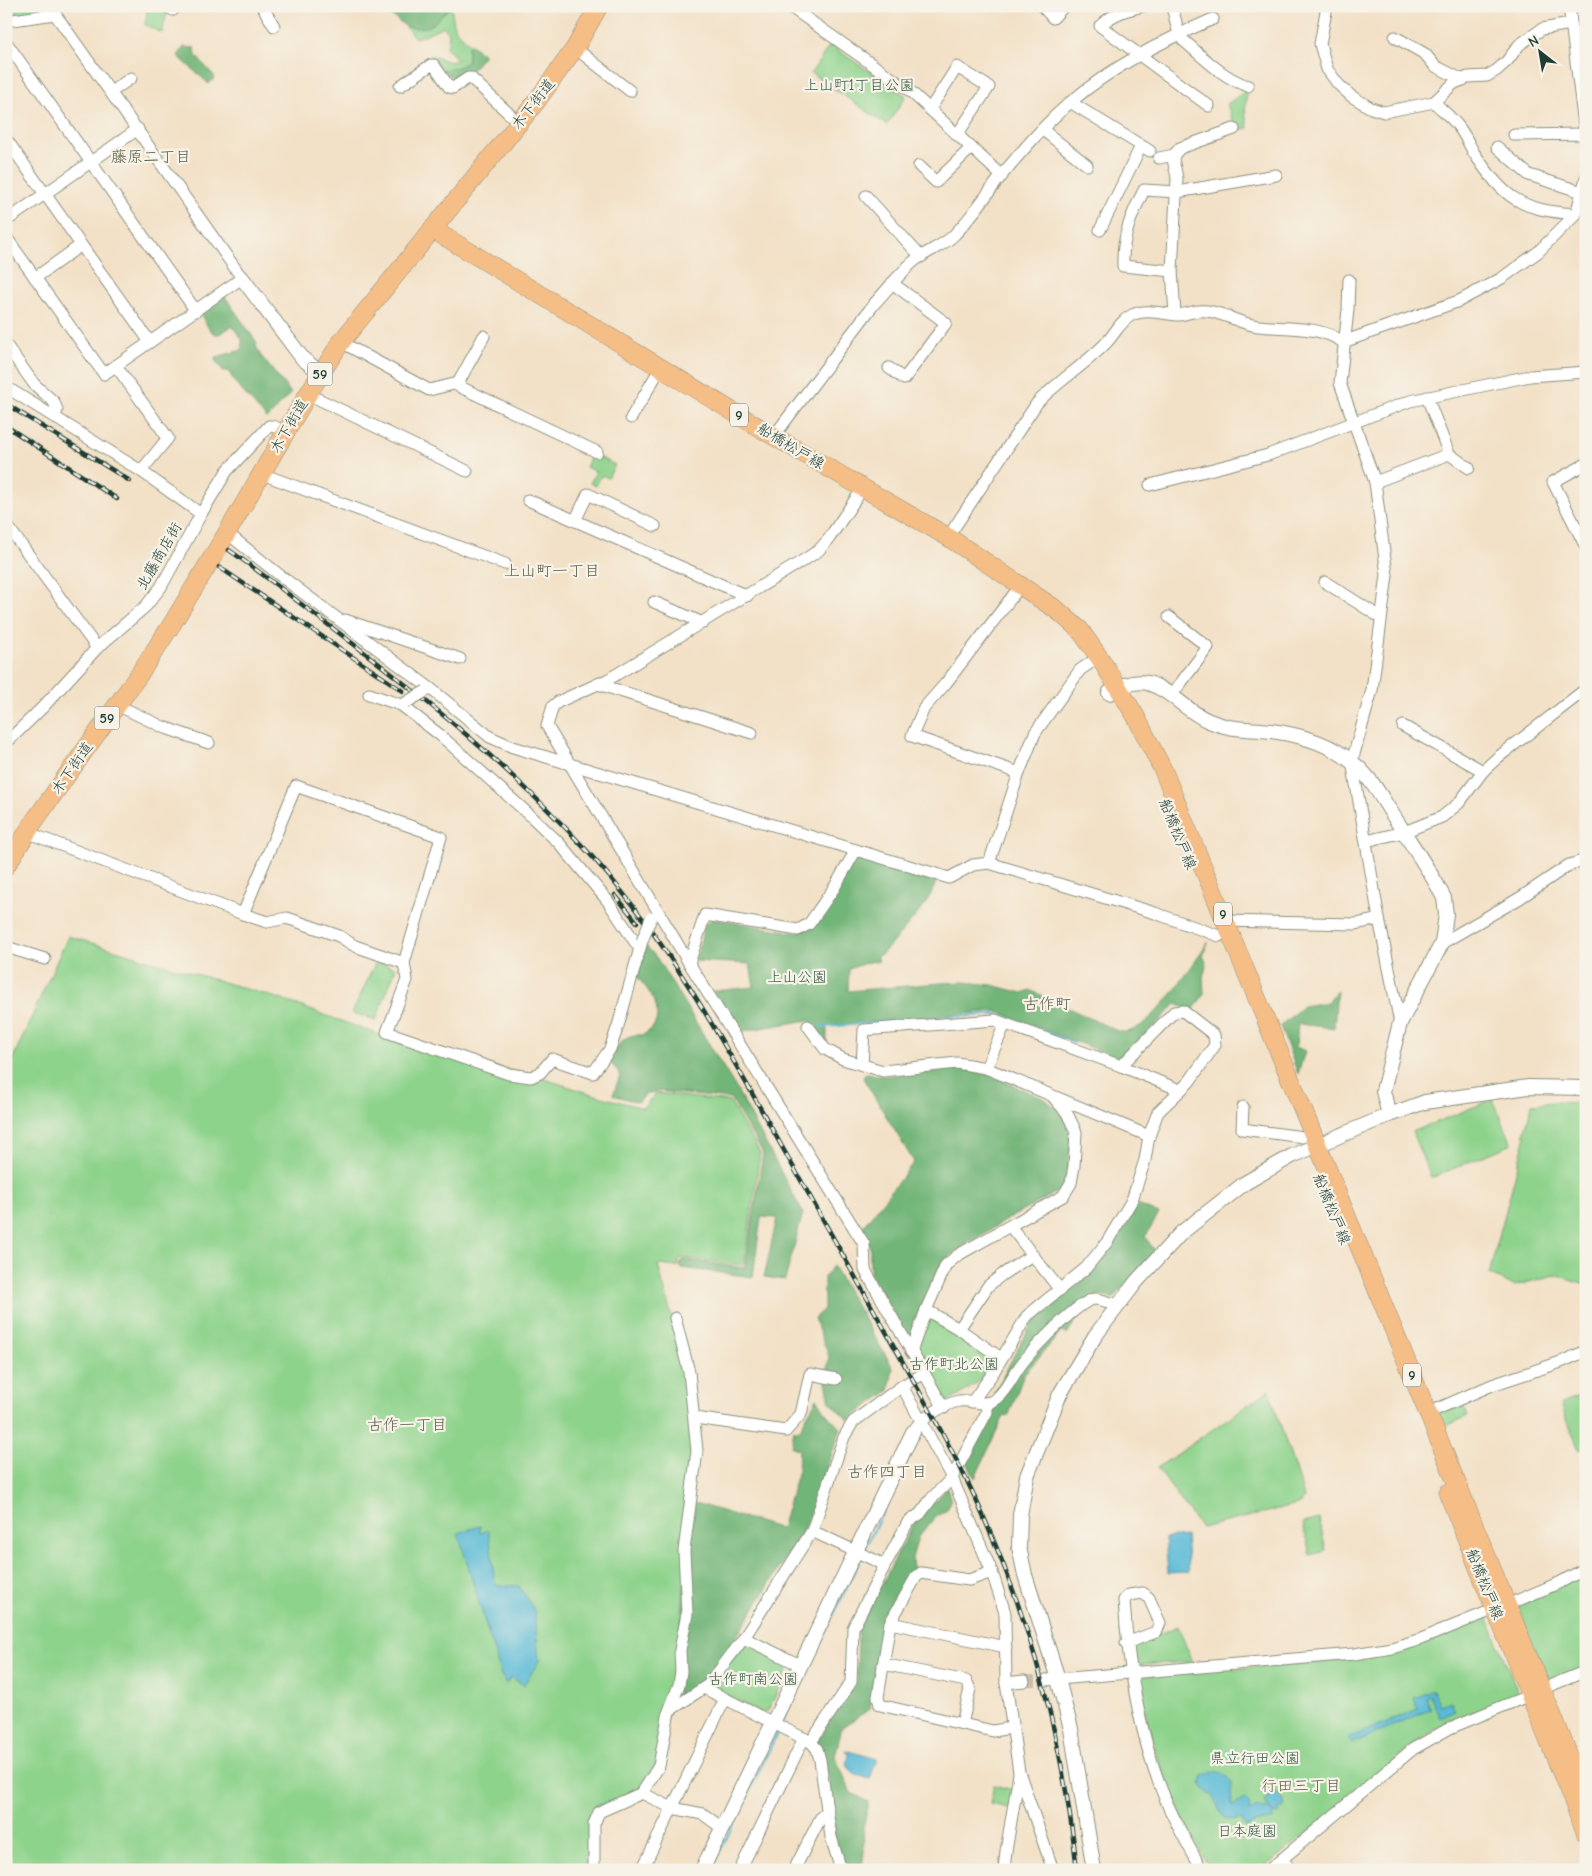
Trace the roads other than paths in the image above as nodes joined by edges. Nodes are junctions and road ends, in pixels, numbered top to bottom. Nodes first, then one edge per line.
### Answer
1 (165, 6) edge
2 (177, 6) edge
3 (262, 6) edge
4 (599, 6) edge
5 (789, 6) edge
6 (1042, 6) edge
7 (1064, 6) edge
8 (1143, 6) edge
9 (1172, 6) edge
10 (1327, 6) edge
11 (1569, 6) edge
12 (1213, 19) dead end
13 (6, 21) edge
14 (1571, 24) junction
15 (274, 26) dead end
16 (1179, 35) junction
17 (1395, 37) dead end
18 (6, 42) edge
19 (575, 48) junction
20 (1140, 55) junction
21 (131, 78) dead end
22 (1464, 80) junction
23 (400, 86) dead end
24 (1248, 86) dead end
25 (630, 91) dead end
26 (111, 92) junction
27 (1070, 102) junction
28 (1434, 102) junction
29 (1209, 106) dead end
30 (930, 109) junction
31 (519, 123) junction
32 (138, 129) junction
33 (1234, 129) dead end
34 (1043, 130) junction
35 (957, 135) junction
36 (1514, 136) dead end
37 (1585, 137) edge
38 (6, 139) edge
39 (1497, 146) dead end
40 (971, 148) junction
41 (1150, 151) junction
42 (1174, 154) junction
43 (91, 162) junction
44 (1086, 164) dead end
45 (919, 166) dead end
46 (1276, 175) dead end
47 (1002, 176) junction
48 (1586, 178) edge
49 (1177, 192) junction
50 (1582, 192) junction
51 (45, 194) junction
52 (866, 196) dead end
53 (1576, 214) junction
54 (6, 221) edge
55 (432, 229) junction
56 (1100, 230) dead end
57 (6, 237) edge
58 (81, 245) junction
59 (921, 257) junction
60 (1172, 271) junction
61 (35, 278) junction
62 (242, 278) junction
63 (1349, 280) dead end
64 (892, 283) junction
65 (196, 311) junction
66 (1175, 314) junction
67 (484, 336) dead end
68 (150, 342) junction
69 (341, 342) junction
70 (1343, 342) junction
71 (6, 345) edge
72 (116, 366) junction
73 (661, 367) junction
74 (889, 368) dead end
75 (1586, 372) edge
76 (321, 373) junction
77 (457, 385) junction
78 (6, 387) edge
79 (308, 394) junction
80 (1427, 397) junction
81 (55, 417) junction
82 (631, 418) dead end
83 (1354, 421) junction
84 (286, 431) junction
85 (774, 436) junction
86 (597, 452) dead end
87 (1449, 454) junction
88 (1586, 464) edge
89 (1469, 468) dead end
90 (142, 471) junction
91 (467, 471) dead end
92 (262, 474) junction
93 (1375, 482) junction
94 (1150, 485) dead end
95 (863, 488) junction
96 (528, 500) dead end
97 (201, 514) junction
98 (575, 521) junction
99 (6, 524) edge
100 (655, 526) dead end
101 (1581, 528) edge
102 (227, 533) junction
103 (948, 537) junction
104 (1586, 547) edge
105 (505, 564) dead end
106 (1325, 582) dead end
107 (1021, 585) junction
108 (747, 596) junction
109 (654, 602) dead end
110 (1046, 602) junction
111 (336, 617) junction
112 (1168, 617) dead end
113 (1380, 617) junction
114 (703, 623) junction
115 (97, 648) junction
116 (460, 659) dead end
117 (1090, 663) junction
118 (598, 684) junction
119 (1586, 689) edge
120 (428, 690) junction
121 (1113, 690) junction
122 (370, 694) dead end
123 (1171, 696) junction
124 (403, 704) junction
125 (117, 705) junction
126 (1403, 726) dead end
127 (752, 733) dead end
128 (6, 743) edge
129 (209, 743) dead end
130 (1352, 761) junction
131 (569, 765) junction
132 (1483, 771) junction
133 (1019, 773) junction
134 (26, 832) junction
135 (1404, 832) junction
136 (1366, 841) junction
137 (856, 850) junction
138 (1586, 860) edge
139 (989, 863) junction
140 (6, 866) edge
141 (653, 913) junction
142 (243, 914) junction
143 (1379, 920) junction
144 (1222, 929) junction
145 (1442, 943) junction
146 (641, 945) junction
147 (6, 947) edge
148 (45, 959) dead end
149 (689, 963) junction
150 (404, 964) junction
151 (1400, 1023) junction
152 (1005, 1024) junction
153 (808, 1026) dead end
154 (862, 1065) junction
155 (1121, 1066) junction
156 (986, 1068) junction
157 (1586, 1088) edge
158 (1180, 1090) junction
159 (1051, 1095) junction
160 (1244, 1108) dead end
161 (1388, 1115) junction
162 (1148, 1136) junction
163 (1310, 1143) junction
164 (1010, 1226) junction
165 (1032, 1255) junction
166 (1060, 1290) junction
167 (1117, 1305) junction
168 (926, 1310) junction
169 (675, 1318) dead end
170 (959, 1329) junction
171 (1586, 1351) edge
172 (911, 1352) junction
173 (1002, 1358) junction
174 (923, 1374) junction
175 (836, 1379) dead end
176 (902, 1386) junction
177 (972, 1402) junction
178 (986, 1403) junction
179 (944, 1408) junction
180 (1428, 1413) junction
181 (695, 1418) junction
182 (917, 1427) junction
183 (952, 1478) junction
184 (812, 1531) junction
185 (855, 1551) junction
186 (885, 1565) junction
187 (1586, 1568) edge
188 (992, 1572) junction
189 (1501, 1607) junction
190 (890, 1623) junction
191 (744, 1638) junction
192 (1126, 1643) dead end
193 (1006, 1647) junction
194 (883, 1664) junction
195 (800, 1666) junction
196 (1586, 1671) edge
197 (1130, 1673) junction
198 (1052, 1679) junction
199 (1024, 1682) tunnel mouth
200 (1006, 1683) junction
201 (704, 1688) junction
202 (1536, 1692) junction
203 (725, 1699) junction
204 (669, 1711) junction
205 (772, 1722) junction
206 (962, 1724) junction
207 (1011, 1728) junction
208 (808, 1740) junction
209 (1020, 1772) junction
210 (642, 1794) junction
211 (1586, 1797) edge
212 (672, 1808) junction
213 (828, 1811) junction
214 (722, 1828) junction
215 (1586, 1833) edge
216 (1282, 1859) junction
217 (594, 1870) edge
218 (642, 1870) edge
219 (702, 1870) edge
220 (740, 1870) edge
221 (794, 1870) edge
222 (841, 1870) edge
223 (1004, 1870) edge
224 (1053, 1870) edge
225 (1094, 1870) edge
226 (1202, 1870) edge
227 (1269, 1870) edge
228 (1291, 1870) edge

1 - 2 street
3 - 15 street
4 - 19 main road, 木下街道
5 - 30 street
6 - 7 street
8 - 20 street
9 - 16 street
10 - 28 street
11 - 14 street
12 - 16 street
13 - 26 street
14 - 22 street
14 - 37 street
16 - 20 street
16 - 24 street
17 - 22 street
18 - 43 street
19 - 25 street
19 - 31 main road, 木下街道
20 - 27 street
20 - 29 street
21 - 26 street
22 - 28 street
23 - 31 street
26 - 32 street
27 - 34 street
27 - 41 street
28 - 53 street
30 - 35 street
30 - 35 street
31 - 55 main road, 木下街道
32 - 43 street
32 - 62 street
33 - 42 street
34 - 44 street
34 - 47 street
35 - 40 street
36 - 37 street
38 - 51 street
39 - 50 street
40 - 45 street
40 - 47 street
41 - 42 street
41 - 56 street
42 - 49 street
43 - 51 street
43 - 65 street
46 - 49 street
47 - 59 street
48 - 50 street
49 - 60 street
49 - 60 street
50 - 53 street
51 - 54 street
51 - 58 street
52 - 59 street
53 - 70 street
55 - 69 main road, 木下街道 / 59
55 - 73 main road, 船橋松戸線 / 9
57 - 61 street
58 - 61 street
58 - 68 street
59 - 64 street
60 - 66 street
61 - 72 street
62 - 65 street
62 - 76 street
63 - 70 street
64 - 74 street
64 - 85 street
65 - 68 street
66 - 70 street
66 - 103 street
67 - 77 street
68 - 72 street
69 - 76 main road, 木下街道 / 59
69 - 77 street
70 - 83 street
71 - 81 street
72 - 90 street
73 - 82 street
73 - 85 main road, 船橋松戸線 / 9
75 - 80 street
76 - 79 main road, 木下街道 / 59
77 - 86 street
78 - 81 street
79 - 84 main road, 木下街道 / 59
79 - 91 street
80 - 83 street
80 - 87 street
81 - 90 street
83 - 93 street
83 - 94 street
84 - 92 main road, 木下街道 / 59
84 - 97 street, 北藤商店街
85 - 95 main road, 船橋松戸線 / 9
87 - 89 street
87 - 93 street
88 - 101 street
90 - 97 street
92 - 102 main road, 木下街道 / 59
92 - 105 street
93 - 113 street
95 - 103 main road, 船橋松戸線 / 9
95 - 108 street
96 - 98 street
97 - 115 street, 北藤商店街
98 - 100 street
98 - 108 street
99 - 115 street
101 - 104 street
102 - 111 street
102 - 125 main road, 木下街道 / 59
103 - 107 main road, 船橋松戸線 / 9
106 - 113 street
107 - 110 main road, 船橋松戸線 / 9
107 - 133 street
108 - 114 street
109 - 114 street
110 - 117 main road, 船橋松戸線 / 9
110 - 121 main road, 船橋松戸線 / 9
111 - 116 street
111 - 120 street
112 - 123 street
113 - 130 street
114 - 118 street
115 - 128 street, 北藤商店街
117 - 121 main road, 船橋松戸線 / 9
117 - 133 street
118 - 127 street
118 - 131 street
119 - 132 street
120 - 124 street, bridge
120 - 131 street
121 - 123 street
121 - 144 main road, 船橋松戸線 / 9
122 - 124 street
123 - 130 street
124 - 146 street
125 - 129 street
125 - 134 main road, 木下街道 / 59
126 - 132 street
130 - 135 street
130 - 136 street
131 - 137 street
131 - 141 street
132 - 135 street
133 - 139 street
134 - 140 main road, 木下街道 / 59
134 - 142 street
135 - 136 street
135 - 145 street
136 - 143 street
137 - 139 street
137 - 149 street
138 - 145 street
139 - 144 street
141 - 146 street, bridge
141 - 149 street
142 - 150 street
142 - 150 street
143 - 144 street
143 - 151 street
144 - 163 main road, 船橋松戸線 / 9
145 - 151 street
146 - 150 street
147 - 148 street
149 - 172 street
151 - 161 street
152 - 154 street
152 - 155 street
152 - 156 street
153 - 154 street
154 - 156 street
155 - 158 street
155 - 158 street
156 - 159 street
157 - 161 street
158 - 162 street
159 - 162 street
159 - 164 street
160 - 163 street
161 - 163 street
162 - 166 street
163 - 167 street
163 - 180 main road, 船橋松戸線 / 9
163 - 189 main road, 船橋松戸線 / 9
164 - 165 street
164 - 168 street
165 - 166 street
165 - 170 street
166 - 173 street
167 - 178 street
167 - 198 street
168 - 170 street
168 - 172 street
169 - 181 street
170 - 173 street
171 - 180 street
172 - 174 street
173 - 177 street
174 - 176 street
174 - 179 street
175 - 181 street
176 - 182 street
176 - 184 street
177 - 178 street
177 - 179 street
178 - 183 street
179 - 182 street
180 - 189 main road, 船橋松戸線 / 9
181 - 204 street
182 - 183 street
182 - 185 street
183 - 186 street
183 - 188 street
184 - 185 street
184 - 191 street
185 - 186 street
185 - 195 street
186 - 208 street
187 - 189 street
188 - 190 street
188 - 193 street
189 - 197 street
189 - 202 main road, 船橋松戸線 / 9
190 - 193 street
190 - 194 street
191 - 195 street
191 - 201 street
192 - 197 street
193 - 200 street
194 - 206 street
194 - 206 street
195 - 205 street
196 - 202 street
197 - 198 street
197 - 226 street
198 - 225 street
199 - 200 street
200 - 207 street
201 - 203 street
201 - 204 street
202 - 211 main road, 船橋松戸線 / 9
202 - 215 main road, 船橋松戸線 / 9
202 - 216 street
203 - 205 street
203 - 212 street
204 - 210 street
205 - 208 street
205 - 214 street
206 - 207 street
207 - 209 street
208 - 213 street
208 - 220 street
209 - 223 street
209 - 224 street
210 - 212 street
210 - 217 street
212 - 214 street
212 - 218 street
213 - 221 street
213 - 222 street
214 - 219 street
216 - 227 street
216 - 228 street

